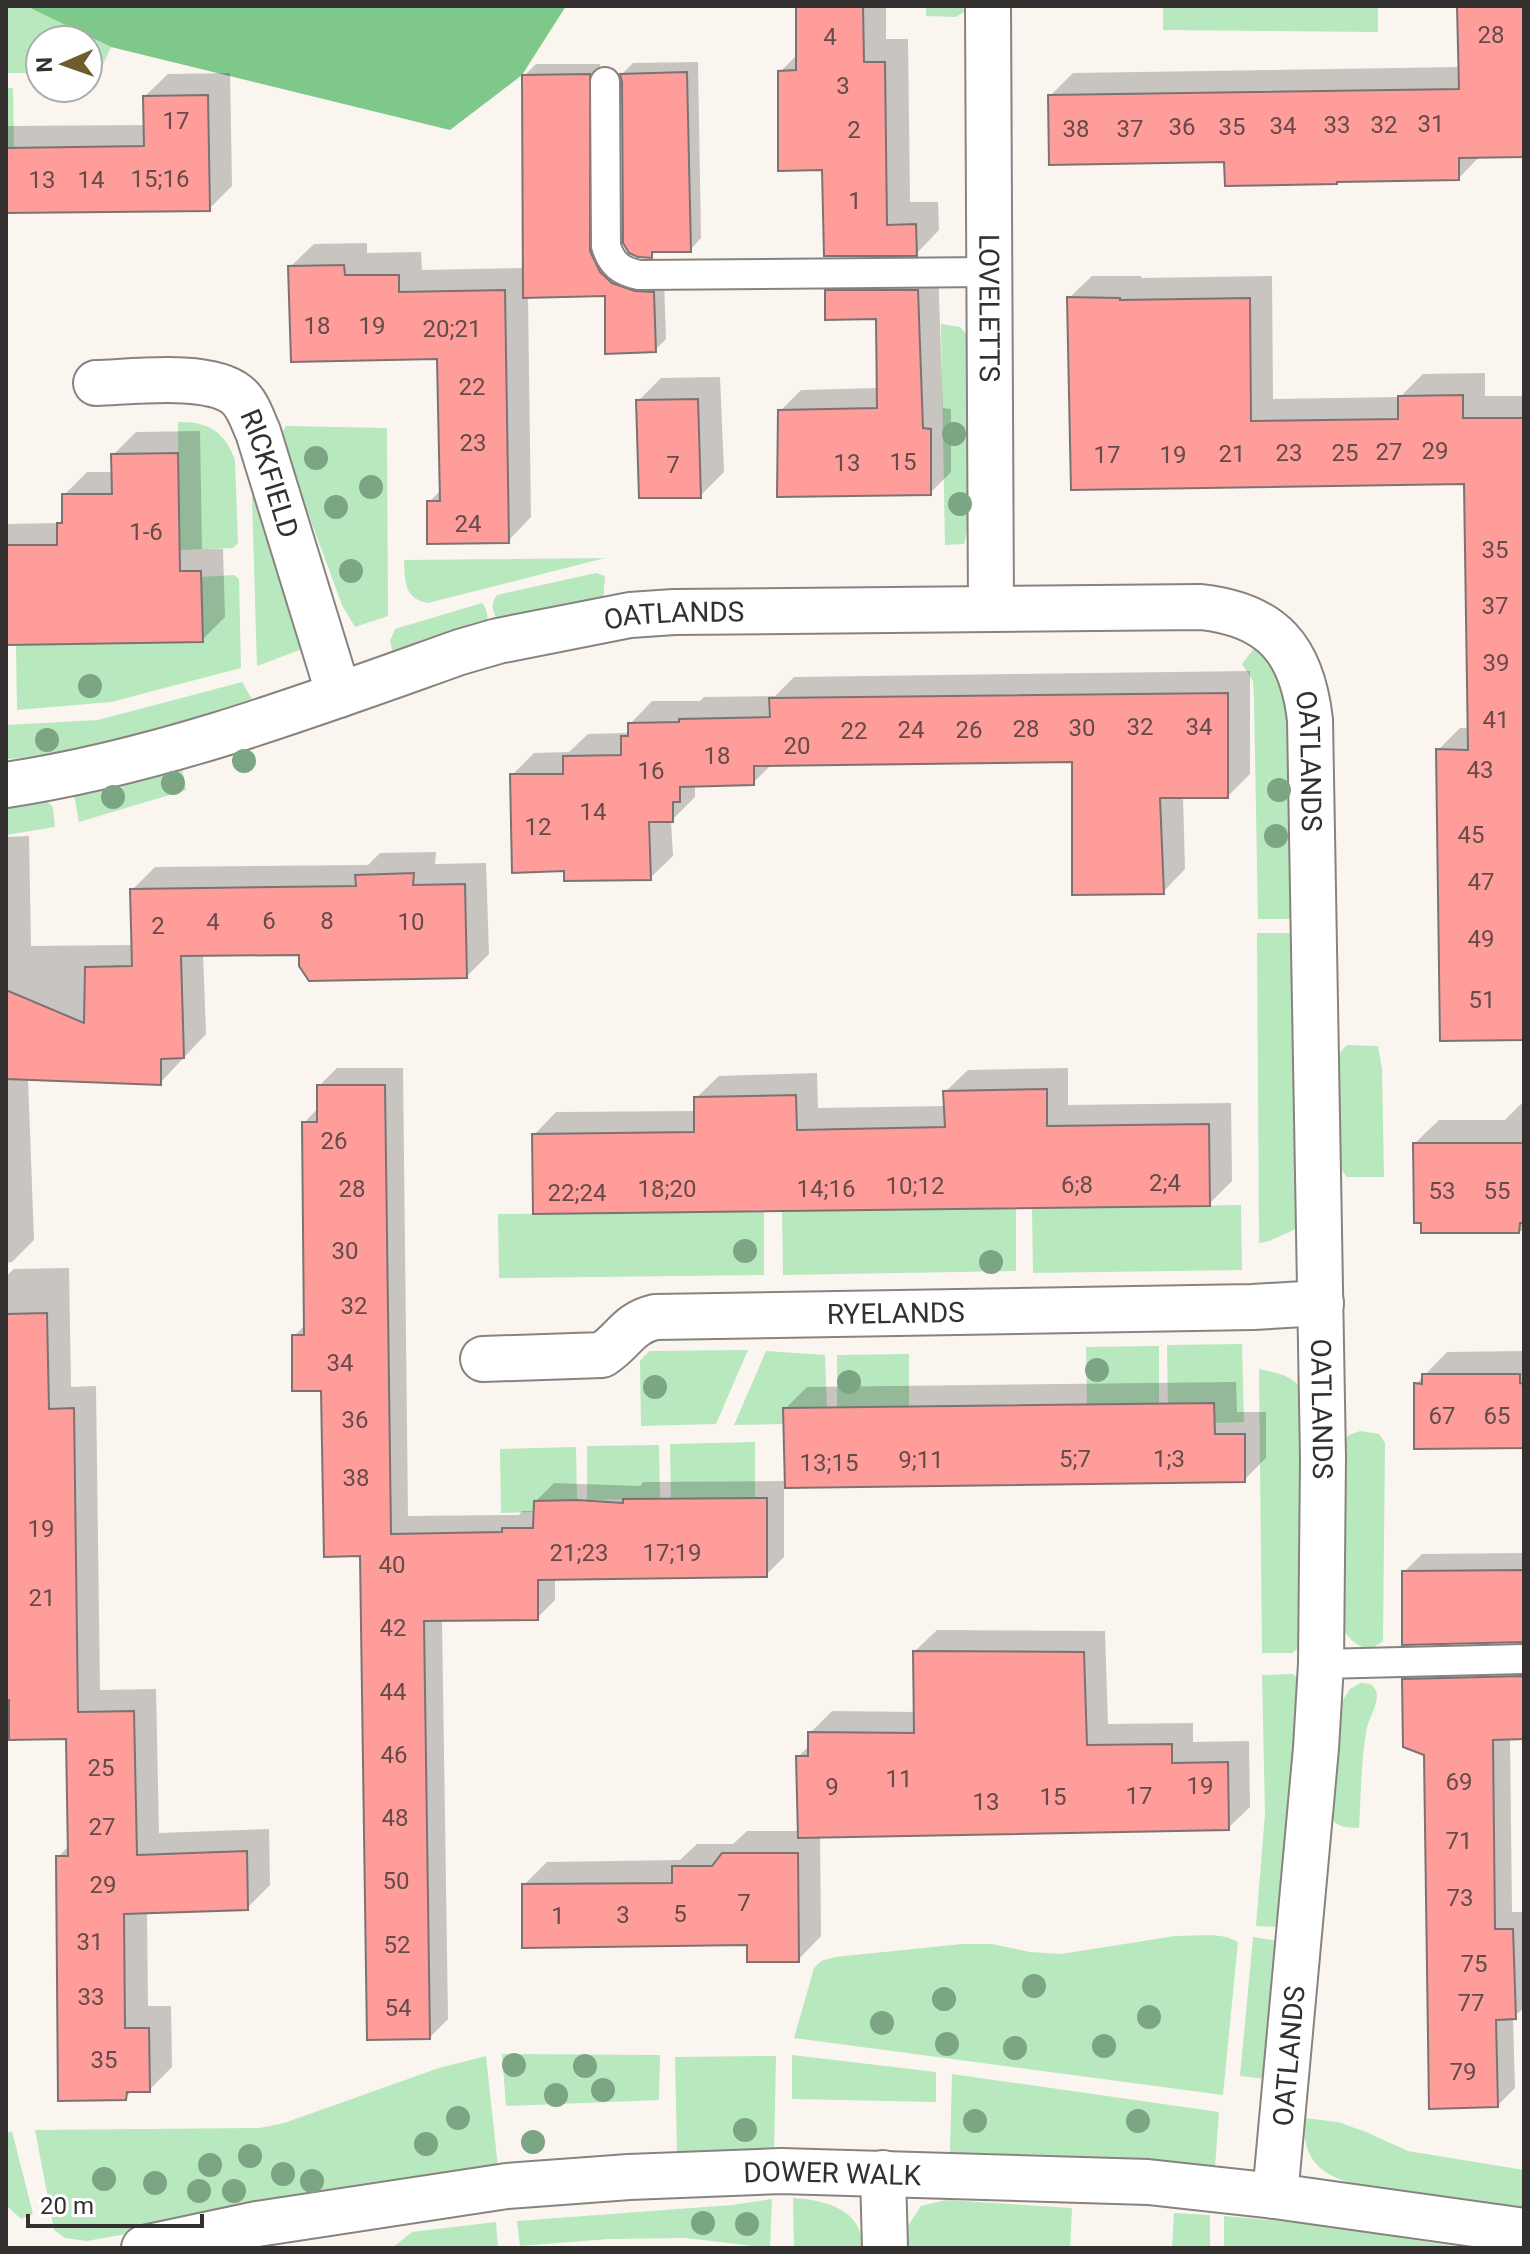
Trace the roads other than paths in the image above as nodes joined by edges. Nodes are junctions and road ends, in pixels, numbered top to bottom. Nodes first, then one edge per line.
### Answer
1 (988, 6) edge
2 (605, 82) dead end
3 (989, 272) junction
4 (96, 383) dead end
5 (991, 609) junction
6 (339, 695) junction
7 (6, 785) edge
8 (1321, 1303) junction
9 (483, 1359) dead end
10 (1524, 1659) edge
11 (1321, 1664) junction
12 (883, 2173) junction
13 (1275, 2196) junction
14 (1524, 2231) edge
15 (144, 2248) edge
16 (885, 2248) edge

1 - 3 street, LOVELETTS
2 - 3 lane
3 - 5 street, LOVELETTS
4 - 6 street, RICKFIELD
5 - 6 street, OATLANDS
5 - 8 street, OATLANDS
6 - 7 street, OATLANDS
8 - 9 street, RYELANDS
8 - 11 street, OATLANDS
10 - 11 lane
11 - 13 street, OATLANDS
12 - 13 street, DOWER WALK
12 - 15 street, DOWER WALK
12 - 16 street
13 - 14 street, DOWER WALK

